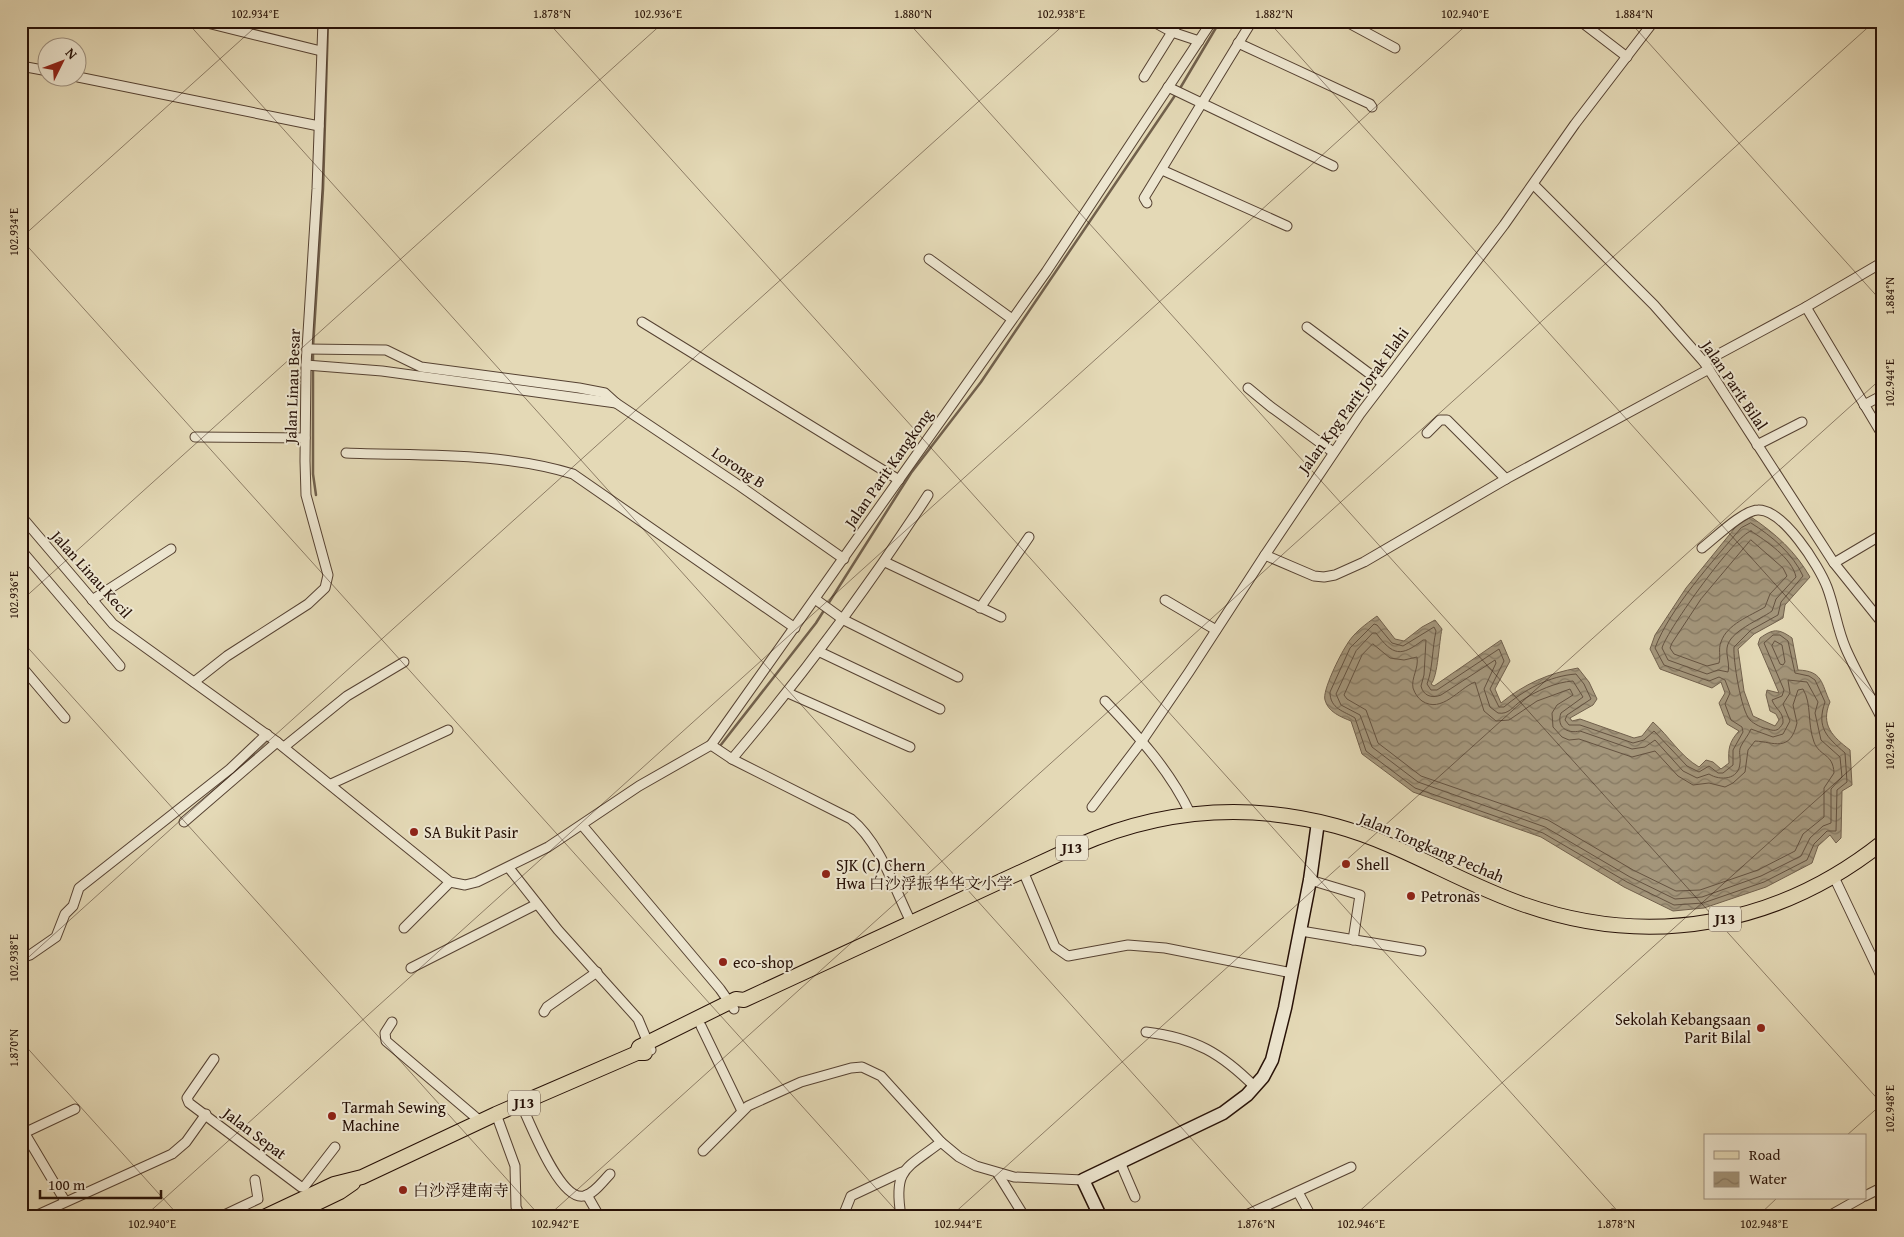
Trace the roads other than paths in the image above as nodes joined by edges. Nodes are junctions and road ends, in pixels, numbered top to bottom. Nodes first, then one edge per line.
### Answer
1 (199, 21) edge
2 (323, 21) edge
3 (1152, 21) edge
4 (1179, 21) edge
5 (1212, 21) edge
6 (1252, 21) edge
7 (1345, 21) edge
8 (1580, 21) edge
9 (1654, 21) edge
10 (1172, 32) junction
11 (1199, 40) junction
12 (1238, 43) junction
13 (1395, 48) dead end
14 (322, 51) junction
15 (1623, 54) junction
16 (21, 66) edge
17 (38, 69) edge
18 (1144, 77) dead end
19 (88, 79) edge
20 (1171, 88) junction
21 (1203, 104) junction
22 (1372, 107) dead end
23 (319, 126) junction
24 (1333, 166) dead end
25 (1162, 170) junction
26 (1534, 185) junction
27 (1147, 203) dead end
28 (1286, 226) dead end
29 (929, 259) dead end
30 (1883, 262) edge
31 (1806, 307) junction
32 (1012, 319) junction
33 (642, 322) dead end
34 (1307, 327) dead end
35 (313, 349) junction
36 (308, 365) junction
37 (1706, 366) junction
38 (1379, 380) junction
39 (1248, 388) dead end
40 (578, 392) junction
41 (1883, 395) edge
42 (1864, 405) junction
43 (1802, 422) dead end
44 (1427, 433) dead end
45 (1883, 436) edge
46 (195, 437) dead end
47 (305, 438) junction
48 (1757, 445) junction
49 (1329, 450) junction
50 (346, 452) dead end
51 (1506, 479) junction
52 (899, 480) junction
53 (928, 495) dead end
54 (21, 516) edge
55 (1883, 534) edge
56 (1029, 536) dead end
57 (1702, 548) dead end
58 (171, 549) dead end
59 (21, 550) edge
60 (1264, 555) junction
61 (844, 558) junction
62 (885, 562) junction
63 (1834, 563) junction
64 (92, 600) junction
65 (1165, 600) dead end
66 (819, 602) junction
67 (980, 608) junction
68 (1001, 618) dead end
69 (844, 620) junction
70 (1883, 624) edge
71 (795, 628) junction
72 (1216, 630) junction
73 (820, 652) junction
74 (404, 662) dead end
75 (21, 666) edge
76 (120, 666) dead end
77 (958, 677) dead end
78 (194, 682) junction
79 (788, 693) junction
80 (1106, 701) dead end
81 (940, 709) dead end
82 (65, 718) dead end
83 (1883, 721) edge
84 (448, 730) dead end
85 (267, 734) junction
86 (1142, 740) junction
87 (281, 745) junction
88 (711, 745) junction
89 (910, 747) dead end
90 (732, 759) junction
91 (331, 784) junction
92 (1092, 807) dead end
93 (1190, 813) junction
94 (184, 822) dead end
95 (1318, 822) junction
96 (582, 825) junction
97 (1883, 842) edge
98 (509, 868) junction
99 (1023, 871) junction
100 (1834, 877) junction
101 (1310, 880) junction
102 (450, 882) junction
103 (537, 904) junction
104 (911, 922) junction
105 (404, 928) dead end
106 (1301, 931) junction
107 (1353, 940) junction
108 (1421, 952) dead end
109 (21, 958) edge
110 (411, 968) dead end
111 (597, 972) junction
112 (1292, 973) junction
113 (1883, 980) edge
114 (732, 1006) junction
115 (544, 1012) dead end
116 (392, 1022) dead end
117 (701, 1026) junction
118 (1146, 1032) dead end
119 (650, 1046) junction
120 (214, 1059) dead end
121 (1255, 1087) junction
122 (520, 1104) junction
123 (75, 1109) dead end
124 (742, 1111) junction
125 (206, 1114) junction
126 (496, 1114) junction
127 (480, 1121) junction
128 (23, 1130) edge
129 (941, 1142) junction
130 (335, 1147) dead end
131 (704, 1151) dead end
132 (1120, 1162) junction
133 (1351, 1167) dead end
134 (902, 1172) junction
135 (610, 1174) dead end
136 (998, 1174) junction
137 (255, 1180) dead end
138 (1083, 1180) junction
139 (1883, 1187) edge
140 (1298, 1192) junction
141 (587, 1195) junction
142 (1866, 1196) edge
143 (1135, 1197) dead end
144 (1857, 1200) edge
145 (65, 1201) junction
146 (301, 1206) edge
147 (237, 1213) edge
148 (35, 1216) edge
149 (222, 1216) edge
150 (266, 1216) edge
151 (520, 1216) edge
152 (599, 1216) edge
153 (844, 1216) edge
154 (901, 1216) edge
155 (1024, 1216) edge
156 (1100, 1216) edge
157 (1244, 1216) edge
158 (1311, 1216) edge
159 (1829, 1216) edge

1 - 14 street
2 - 14 street, Jalan Linau Besar
3 - 10 street
4 - 10 street
5 - 11 street, Jalan Parit Kangkong
6 - 12 street
7 - 13 street
8 - 15 street
9 - 15 street, Jalan Kpg Parit Jorak Elahi
10 - 11 street
10 - 18 street
11 - 20 street, Jalan Parit Kangkong
12 - 21 street
12 - 22 street
14 - 23 street, Jalan Linau Besar
15 - 26 street, Jalan Kpg Parit Jorak Elahi
16 - 17 street
19 - 23 street
20 - 21 street
20 - 32 street, Jalan Parit Kangkong
21 - 24 street
21 - 25 street
23 - 35 street, Jalan Linau Besar
25 - 27 street
25 - 28 street
26 - 37 street, Jalan Parit Bilal
26 - 38 street, Jalan Kpg Parit Jorak Elahi
29 - 32 street
30 - 31 street
31 - 37 street
31 - 42 street
32 - 52 street, Jalan Parit Kangkong
33 - 52 street
34 - 38 street
35 - 36 street, Jalan Linau Besar
35 - 40 street
36 - 40 street
36 - 47 street, Jalan Linau Besar
37 - 48 street, Jalan Parit Bilal
37 - 51 street
38 - 49 street, Jalan Kpg Parit Jorak Elahi
39 - 49 street
40 - 61 street, Lorong B
41 - 42 street
42 - 45 street
43 - 48 street
44 - 51 street
46 - 47 street
47 - 78 street, Jalan Linau Besar
48 - 63 street, Jalan Parit Bilal
49 - 60 street, Jalan Kpg Parit Jorak Elahi
50 - 71 street
51 - 60 street
52 - 61 street, Jalan Parit Kangkong
53 - 62 street
54 - 64 street, Jalan Linau Kecil
55 - 63 street
56 - 67 street
57 - 83 street
58 - 64 street
59 - 76 street
60 - 72 street, Jalan Kpg Parit Jorak Elahi
61 - 66 street, Jalan Parit Kangkong
62 - 67 street
62 - 69 street
63 - 70 street, Jalan Parit Bilal
64 - 78 street, Jalan Linau Kecil
65 - 72 street
66 - 69 street
66 - 71 street, Jalan Parit Kangkong
67 - 68 street
69 - 73 street
69 - 77 street
71 - 88 street, Jalan Parit Kangkong
72 - 86 street, Jalan Kpg Parit Jorak Elahi
73 - 79 street
73 - 81 street
74 - 87 street
75 - 82 street
78 - 85 street, Jalan Linau Kecil
79 - 89 street
79 - 90 street
80 - 86 street
84 - 91 street
85 - 87 street, Jalan Linau Kecil
85 - 109 street
86 - 92 street, Jalan Kpg Parit Jorak Elahi
86 - 93 street
87 - 91 street, Jalan Linau Kecil
87 - 94 street
88 - 90 street
88 - 96 street
90 - 104 street
91 - 102 street, Jalan Linau Kecil
93 - 95 main road, Jalan Tongkang Pechah / J13
93 - 99 main road, Jalan Tongkang Pechah / J13
95 - 100 main road, Jalan Tongkang Pechah / J13
95 - 101 street
96 - 98 street
96 - 114 street
97 - 100 main road, Jalan Tongkang Pechah / J13
98 - 102 street
98 - 103 street
99 - 104 main road, Jalan Tongkang Pechah / J13
99 - 112 street
100 - 113 street
101 - 106 street
101 - 107 street
102 - 105 street
103 - 110 street
103 - 111 street
104 - 114 main road, Jalan Tongkang Pechah / J13
106 - 107 street
106 - 112 street
107 - 108 street
111 - 115 street
111 - 119 street
112 - 121 street
114 - 117 main road, Jalan Tongkang Pechah / J13
114 - 119 main road, Jalan Tongkang Pechah / J13
116 - 127 street
117 - 119 main road, Jalan Tongkang Pechah / J13
117 - 124 street
118 - 121 street
119 - 122 main road, Jalan Tongkang Pechah / J13
120 - 125 street, Jalan Sepat
121 - 132 street
122 - 126 main road, Jalan Tongkang Pechah / J13
122 - 141 street
123 - 128 street
124 - 129 street
124 - 131 street
125 - 145 street
125 - 146 street, Jalan Sepat
126 - 127 main road, Jalan Tongkang Pechah / J13
126 - 151 street
127 - 146 main road, Jalan Tongkang Pechah / J13
128 - 145 street
129 - 134 street
129 - 136 street
130 - 146 street
132 - 138 street
132 - 143 street
133 - 140 street
134 - 153 street
134 - 154 street
135 - 141 street
136 - 138 street
136 - 155 street
137 - 147 street
138 - 156 street
139 - 142 street
140 - 157 street
140 - 158 street
141 - 152 street
144 - 159 street
145 - 148 street
146 - 150 main road, Jalan Tongkang Pechah / J13
147 - 149 street

